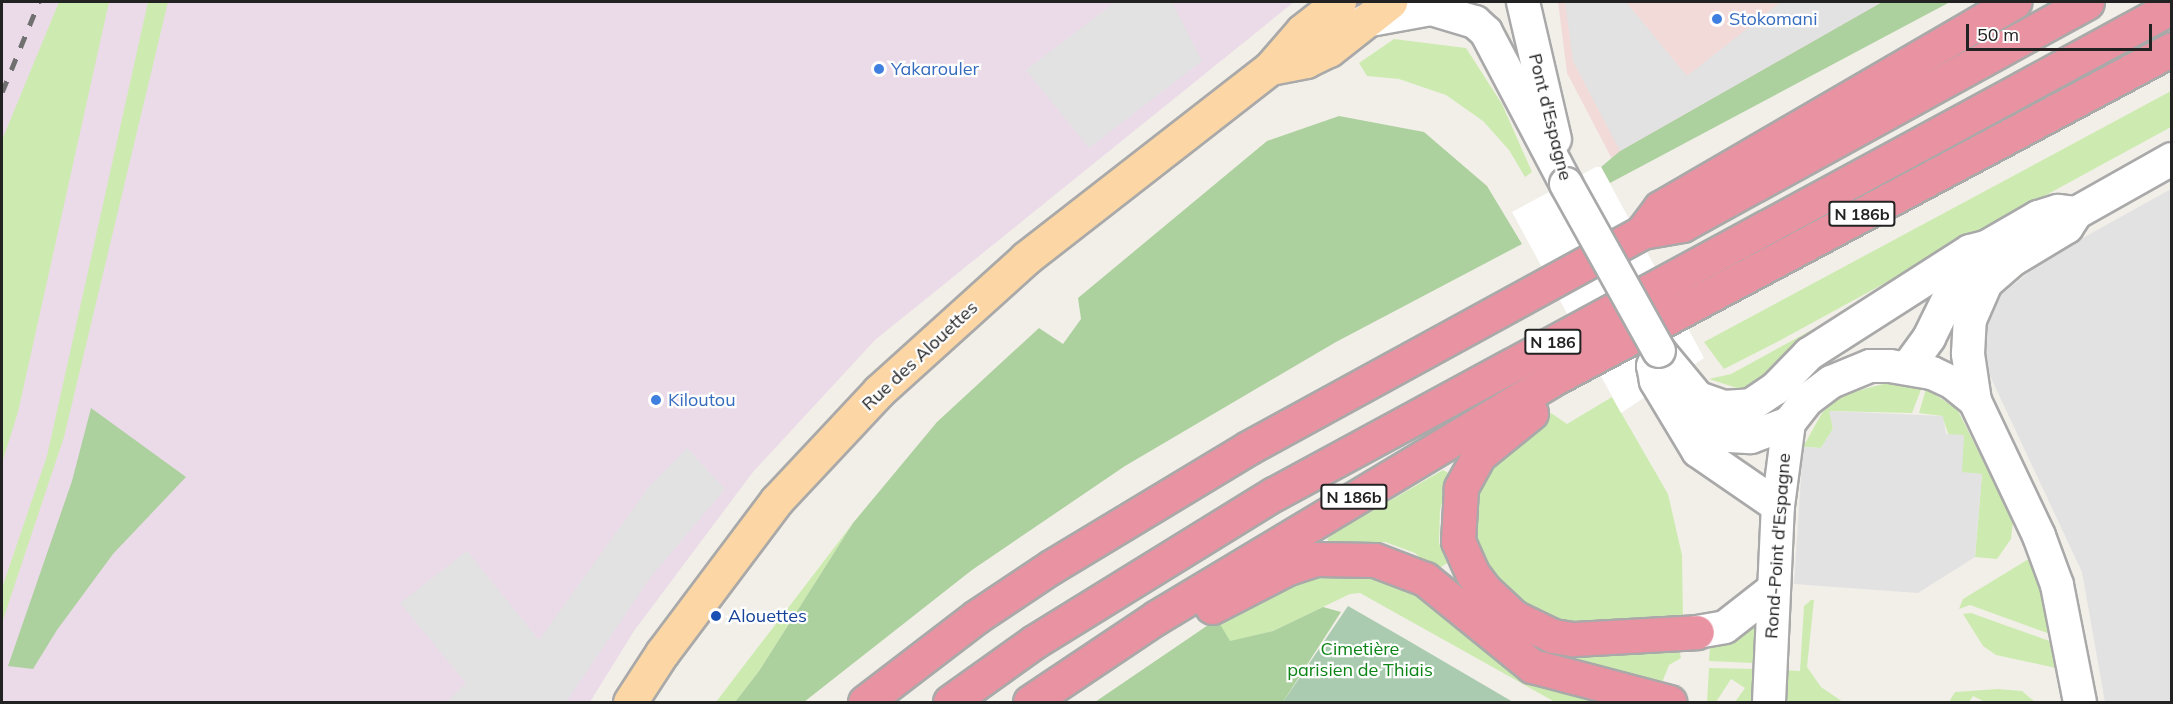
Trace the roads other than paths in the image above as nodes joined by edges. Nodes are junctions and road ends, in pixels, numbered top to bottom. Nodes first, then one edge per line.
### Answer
1 (1339, 2) edge
2 (1390, 2) edge
3 (1522, 2) edge
4 (2014, 2) edge
5 (2087, 2) edge
6 (2172, 7) edge
7 (1472, 12) edge
8 (1365, 21) junction
9 (2172, 49) edge
10 (1270, 68) junction
11 (2172, 159) edge
12 (1566, 184) junction
13 (2076, 213) junction
14 (1642, 232) junction
15 (1986, 247) junction
16 (1908, 367) junction
17 (1552, 379) junction
18 (1680, 387) junction
19 (1975, 401) junction
20 (1789, 423) junction
21 (1778, 506) junction
22 (1772, 591) junction
23 (1157, 617) junction
24 (1696, 632) joint
25 (630, 702) edge
26 (866, 702) edge
27 (950, 702) edge
28 (1030, 702) edge
29 (1670, 702) edge
30 (1769, 702) edge
31 (2080, 702) edge

1 - 10 main road, Rue des Alouettes
2 - 8 main road, Rue des Alouettes
3 - 12 street, Pont d'Espagne
4 - 14 highway
5 - 14 highway
6 - 27 highway, N 186
7 - 8 street
7 - 12 street
8 - 10 main road, Rue des Alouettes
9 - 17 highway, N 186b
10 - 25 main road, Rue des Alouettes
11 - 13 street
12 - 18 street, Pont d'Espagne, bridge
13 - 15 street
13 - 19 street
14 - 26 highway
15 - 16 street
15 - 18 street
16 - 19 street
16 - 20 street
17 - 23 highway, N 186b
17 - 24 highway
18 - 20 street
18 - 21 street
19 - 31 street
20 - 21 street, Rond-Point d'Espagne
21 - 22 street, Rond-Point d'Espagne
22 - 24 street
22 - 30 street, Rond-Point d'Espagne
23 - 28 highway, N 186b
23 - 29 highway

